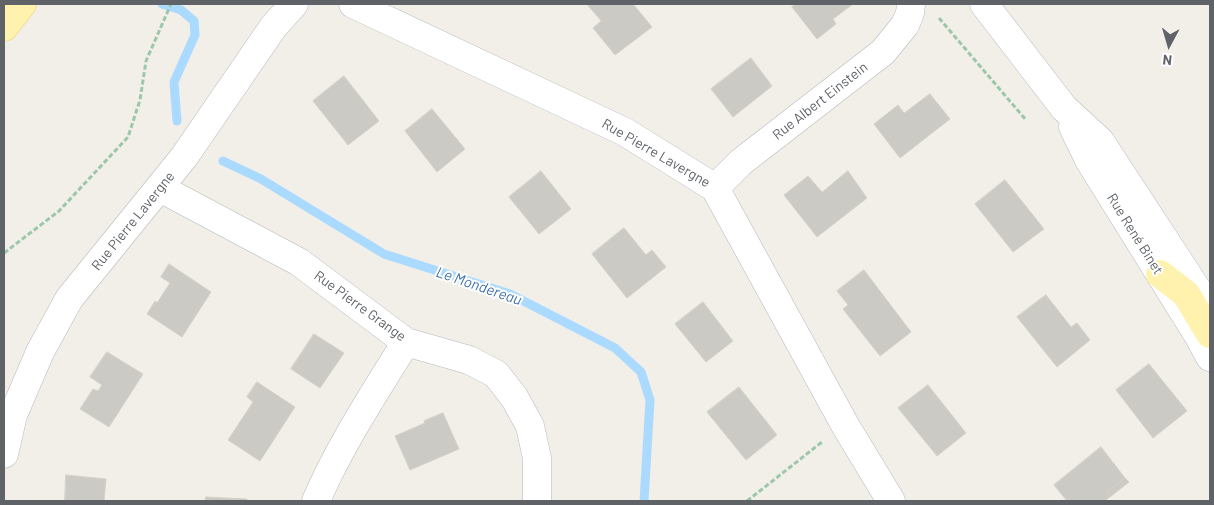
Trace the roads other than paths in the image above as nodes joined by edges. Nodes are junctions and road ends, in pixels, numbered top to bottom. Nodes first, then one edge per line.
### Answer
1 (22, 4) edge
2 (294, 4) edge
3 (353, 4) edge
4 (984, 4) edge
5 (922, 7) edge
6 (4, 27) edge
7 (1064, 108) junction
8 (160, 188) junction
9 (715, 188) junction
10 (1160, 274) junction
11 (1208, 320) edge
12 (406, 342) junction
13 (1210, 357) edge
14 (4, 454) edge
15 (316, 501) edge
16 (537, 501) edge
17 (891, 501) edge

1 - 6 main road
2 - 8 street, Rue Pierre Lavergne
3 - 9 street, Rue Pierre Lavergne
4 - 7 street, Rue René Binet
5 - 9 street, Rue Albert Einstein
7 - 10 street, Rue René Binet
7 - 11 street, Rue René Binet
8 - 12 street, Rue Pierre Grange
8 - 14 street, Rue Pierre Lavergne
9 - 17 street, Rue Pierre Lavergne
10 - 11 main road
10 - 13 street, Rue René Binet
12 - 15 street
12 - 16 street, Rue Pierre Grange

